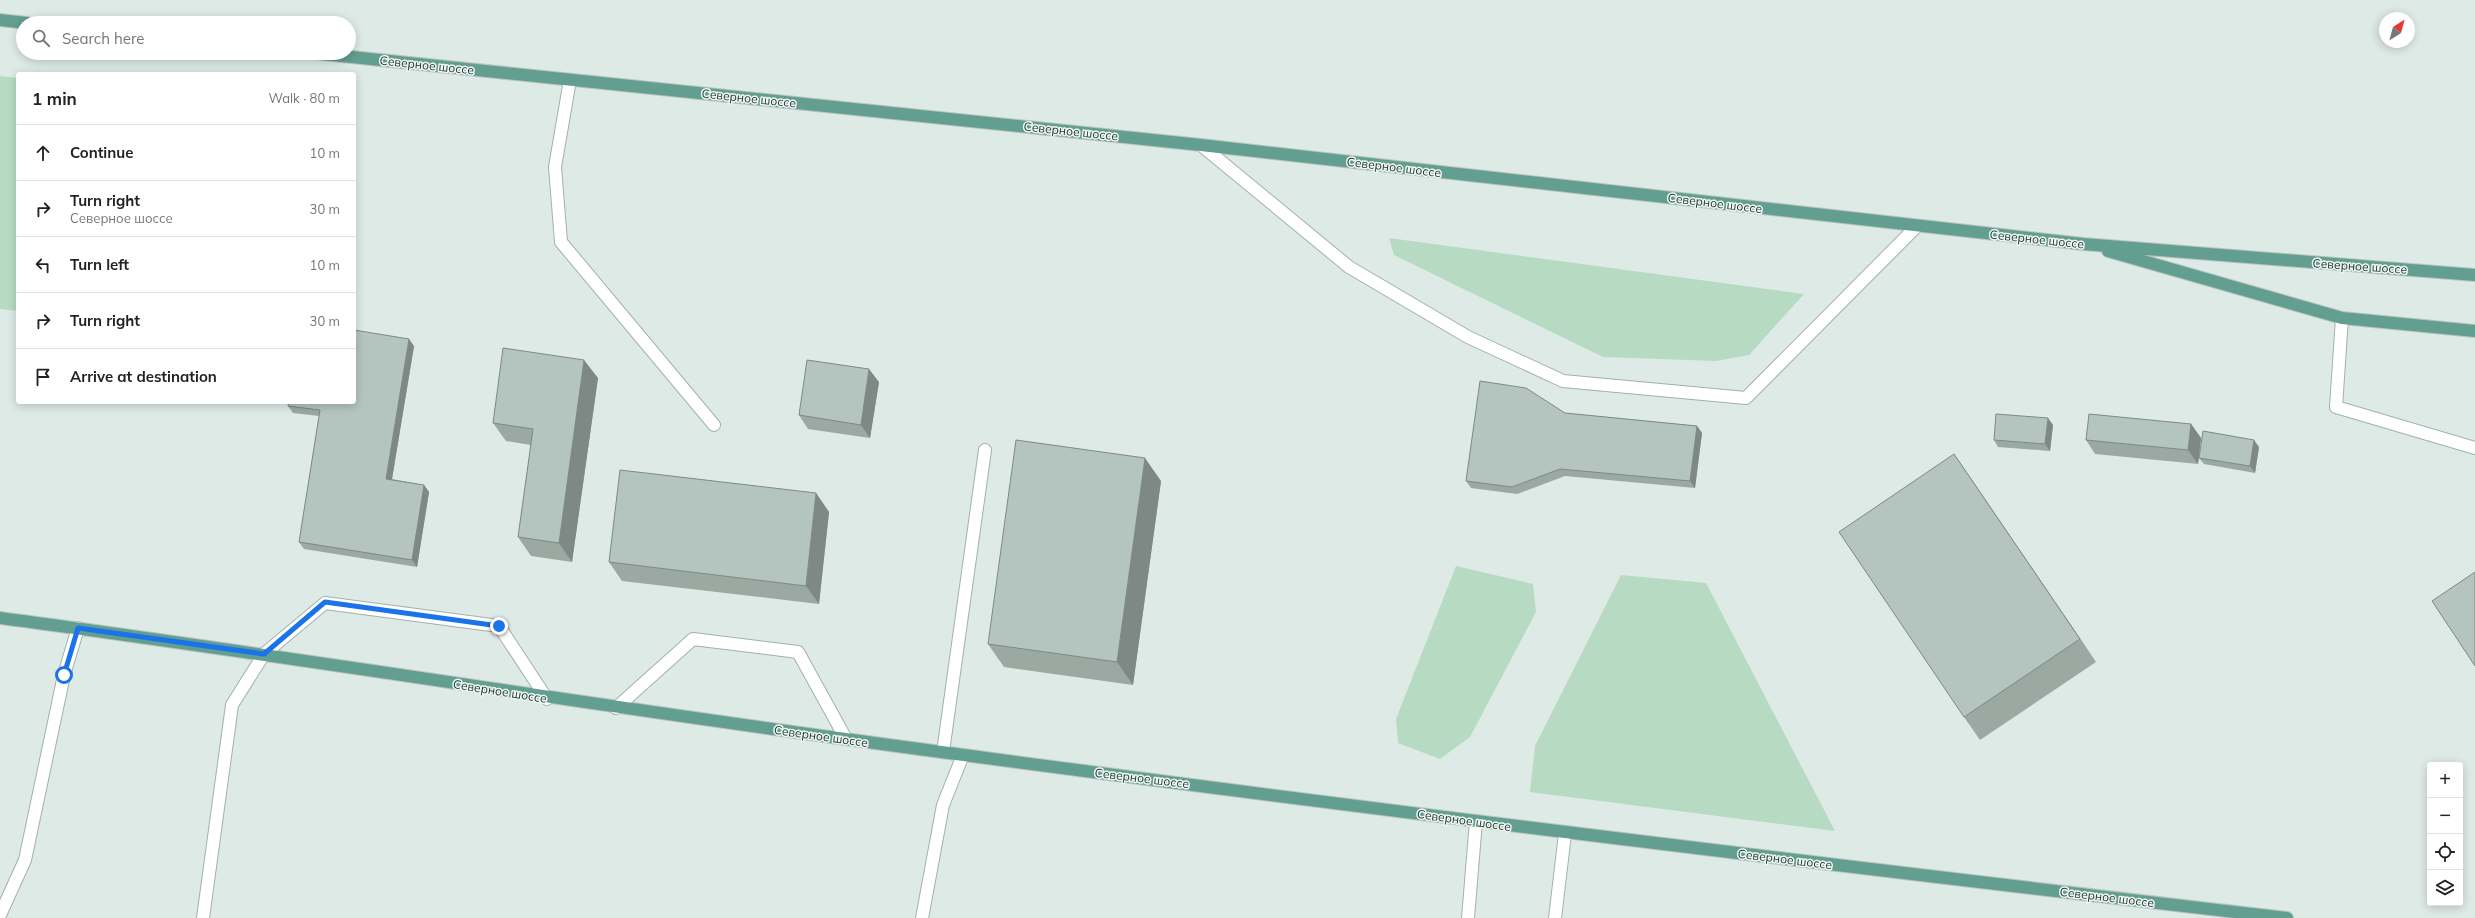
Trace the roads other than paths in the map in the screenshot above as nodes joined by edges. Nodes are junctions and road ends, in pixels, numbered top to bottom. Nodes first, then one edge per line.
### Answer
1 (0, 20) edge
2 (16, 22) edge
3 (356, 58) edge
4 (570, 80) junction
5 (1201, 145) junction
6 (1917, 226) junction
7 (2083, 244) junction
8 (2475, 274) edge
9 (2342, 318) junction
10 (2475, 331) edge
11 (714, 425) dead end
12 (2475, 448) edge
13 (985, 450) dead end
14 (0, 618) edge
15 (78, 628) junction
16 (264, 654) junction
17 (547, 699) junction
18 (616, 708) junction
19 (846, 739) junction
20 (943, 752) junction
21 (963, 755) junction
22 (1476, 821) junction
23 (1565, 834) junction
24 (0, 915) edge
25 (203, 918) edge
26 (922, 918) edge
27 (1468, 918) edge
28 (1555, 918) edge
29 (2287, 918) edge

1 - 2 main road
3 - 4 main road, Северное шоссе
4 - 5 main road, Северное шоссе
4 - 11 lane
5 - 6 main road, Северное шоссе
5 - 6 lane
6 - 7 main road, Северное шоссе
7 - 8 main road, Северное шоссе
7 - 9 main road
9 - 10 main road
9 - 12 lane
13 - 20 lane
14 - 15 main road, Северное шоссе
15 - 16 main road, Северное шоссе
15 - 24 lane
16 - 17 main road, Северное шоссе
16 - 17 lane
16 - 25 lane
17 - 18 main road, Северное шоссе
18 - 19 main road, Северное шоссе
18 - 19 lane
19 - 20 main road, Северное шоссе
20 - 21 main road, Северное шоссе
21 - 22 main road, Северное шоссе
21 - 26 lane
22 - 23 main road, Северное шоссе
22 - 27 lane
23 - 28 lane
23 - 29 main road, Северное шоссе

